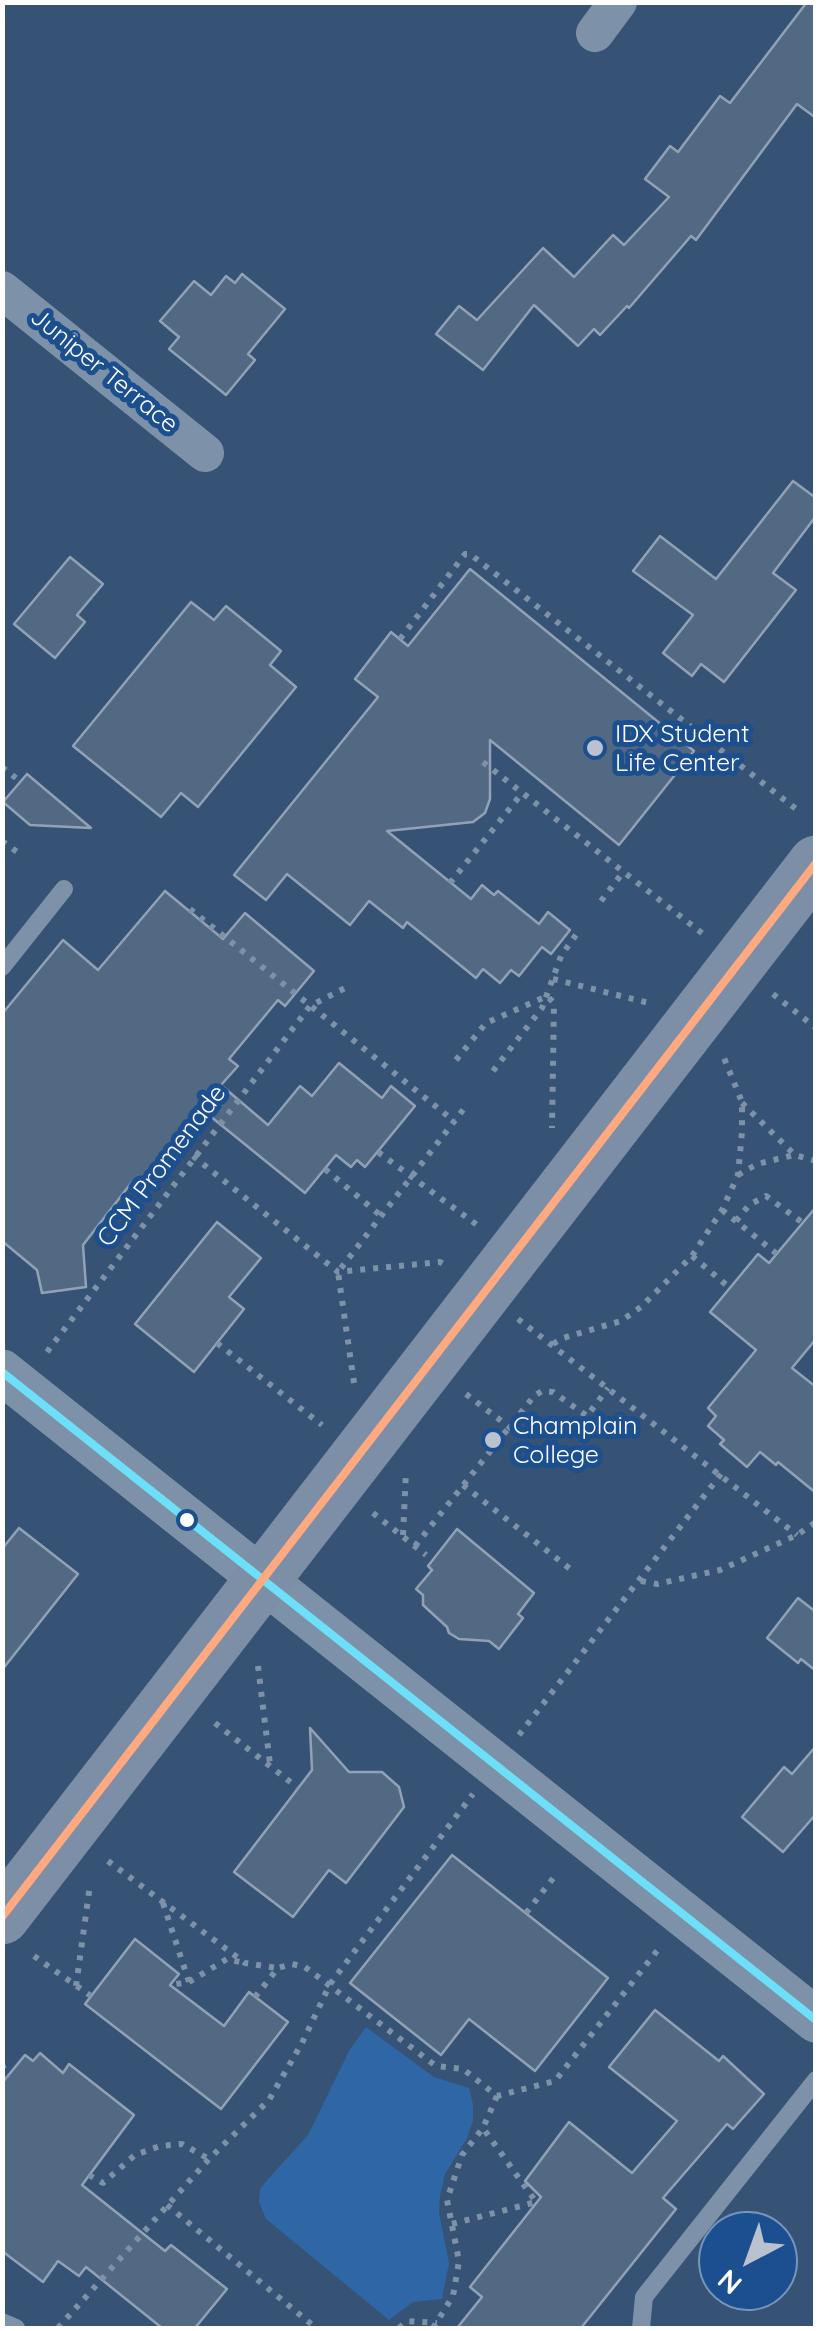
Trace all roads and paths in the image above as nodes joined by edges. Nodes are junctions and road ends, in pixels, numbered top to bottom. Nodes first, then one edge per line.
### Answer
1 (618, 2) edge
2 (594, 33) dead end
3 (2, 290) edge
4 (205, 453) dead end
5 (400, 639) dead end
6 (482, 762) dead end
7 (2, 767) edge
8 (16, 778) dead end
9 (523, 792) junction
10 (808, 838) edge
11 (2, 841) edge
12 (20, 854) dead end
13 (624, 870) junction
14 (450, 883) dead end
15 (64, 889) dead end
16 (601, 901) dead end
17 (190, 909) dead end
18 (578, 932) dead end
19 (703, 934) dead end
20 (2, 967) edge
21 (553, 979) junction
22 (348, 987) dead end
23 (773, 994) dead end
24 (547, 996) junction
25 (649, 1003) dead end
26 (310, 1006) junction
27 (816, 1028) edge
28 (724, 1058) dead end
29 (456, 1060) dead end
30 (493, 1071) dead end
31 (742, 1102) junction
32 (466, 1106) dead end
33 (454, 1121) junction
34 (552, 1129) dead end
35 (378, 1152) dead end
36 (795, 1155) junction
37 (193, 1156) junction
38 (816, 1161) edge
39 (325, 1169) dead end
40 (738, 1174) junction
41 (411, 1176) junction
42 (722, 1210) junction
43 (380, 1215) junction
44 (736, 1221) junction
45 (802, 1223) dead end
46 (477, 1225) dead end
47 (776, 1254) dead end
48 (692, 1256) junction
49 (446, 1265) dead end
50 (338, 1272) junction
51 (730, 1288) dead end
52 (511, 1313) dead end
53 (216, 1343) dead end
54 (553, 1344) junction
55 (47, 1352) dead end
56 (2, 1372) edge
57 (354, 1384) dead end
58 (609, 1388) junction
59 (466, 1394) dead end
60 (322, 1425) dead end
61 (509, 1427) junction
62 (524, 1439) dead end
63 (406, 1471) dead end
64 (721, 1474) junction
65 (463, 1486) junction
66 (373, 1514) dead end
67 (816, 1522) edge
68 (402, 1536) junction
69 (798, 1536) junction
70 (415, 1546) junction
71 (426, 1555) dead end
72 (574, 1572) dead end
73 (262, 1578) junction
74 (640, 1580) junction
75 (258, 1666) dead end
76 (216, 1723) dead end
77 (515, 1740) dead end
78 (270, 1766) junction
79 (480, 1785) dead end
80 (298, 1788) dead end
81 (108, 1862) dead end
82 (558, 1872) dead end
83 (90, 1884) dead end
84 (163, 1902) junction
85 (526, 1913) dead end
86 (684, 1916) junction
87 (18, 1937) edge
88 (245, 1962) junction
89 (278, 1968) junction
90 (189, 1982) junction
91 (330, 1984) junction
92 (76, 1986) junction
93 (170, 1986) dead end
94 (91, 1996) dead end
95 (255, 1996) dead end
96 (816, 2020) edge
97 (2, 2064) edge
98 (6, 2078) dead end
99 (816, 2080) edge
100 (497, 2096) junction
101 (483, 2128) junction
102 (209, 2159) junction
103 (90, 2175) dead end
104 (166, 2205) junction
105 (452, 2224) junction
106 (2, 2322) edge
107 (435, 2326) edge
108 (16, 2328) edge
109 (58, 2328) edge
110 (316, 2328) edge
111 (399, 2328) edge
112 (641, 2328) edge

1 - 2 street
3 - 4 street, Juniper Terrace
5 - 10 path
6 - 9 path
7 - 8 path
9 - 13 path
9 - 14 path
10 - 73 main road
11 - 12 path
13 - 16 path
13 - 19 path
15 - 20 lane
17 - 26 path
18 - 21 path
21 - 24 path
21 - 25 path
22 - 26 path
23 - 27 path
24 - 29 path
24 - 30 path
24 - 34 path
26 - 33 path
26 - 37 path, CCM Promenade
28 - 31 path
31 - 36 path
31 - 40 path
32 - 33 path
33 - 41 path
35 - 41 path
36 - 38 path
36 - 40 path
37 - 50 path
37 - 55 path, CCM Promenade
39 - 43 path
40 - 42 path
41 - 43 path
41 - 46 path
42 - 44 path
42 - 48 path
43 - 50 path
44 - 45 path
44 - 47 path
48 - 51 path
48 - 54 path
49 - 50 path
50 - 57 path
52 - 54 path
53 - 60 path
54 - 58 path
56 - 73 street
58 - 61 path
58 - 64 path
59 - 61 path
61 - 62 path
61 - 65 path
63 - 68 path
64 - 69 path
64 - 74 path
65 - 70 path
65 - 72 path
66 - 68 path
67 - 69 path
68 - 70 path
69 - 74 path
70 - 71 path
73 - 86 street
73 - 87 main road
74 - 77 path
75 - 78 path
76 - 78 path
78 - 80 path
79 - 91 path
81 - 84 path
82 - 85 path
83 - 92 path
84 - 88 path
84 - 90 path
86 - 96 street
86 - 100 path
87 - 92 path
88 - 89 path
88 - 90 path
89 - 91 path
89 - 95 path
90 - 93 path
91 - 100 path
91 - 102 path
92 - 94 path
97 - 98 path
99 - 112 lane
100 - 101 path
101 - 105 path
101 - 105 path
102 - 103 path
102 - 104 path
104 - 109 path
104 - 110 path
105 - 107 path
106 - 108 lane
107 - 111 path

